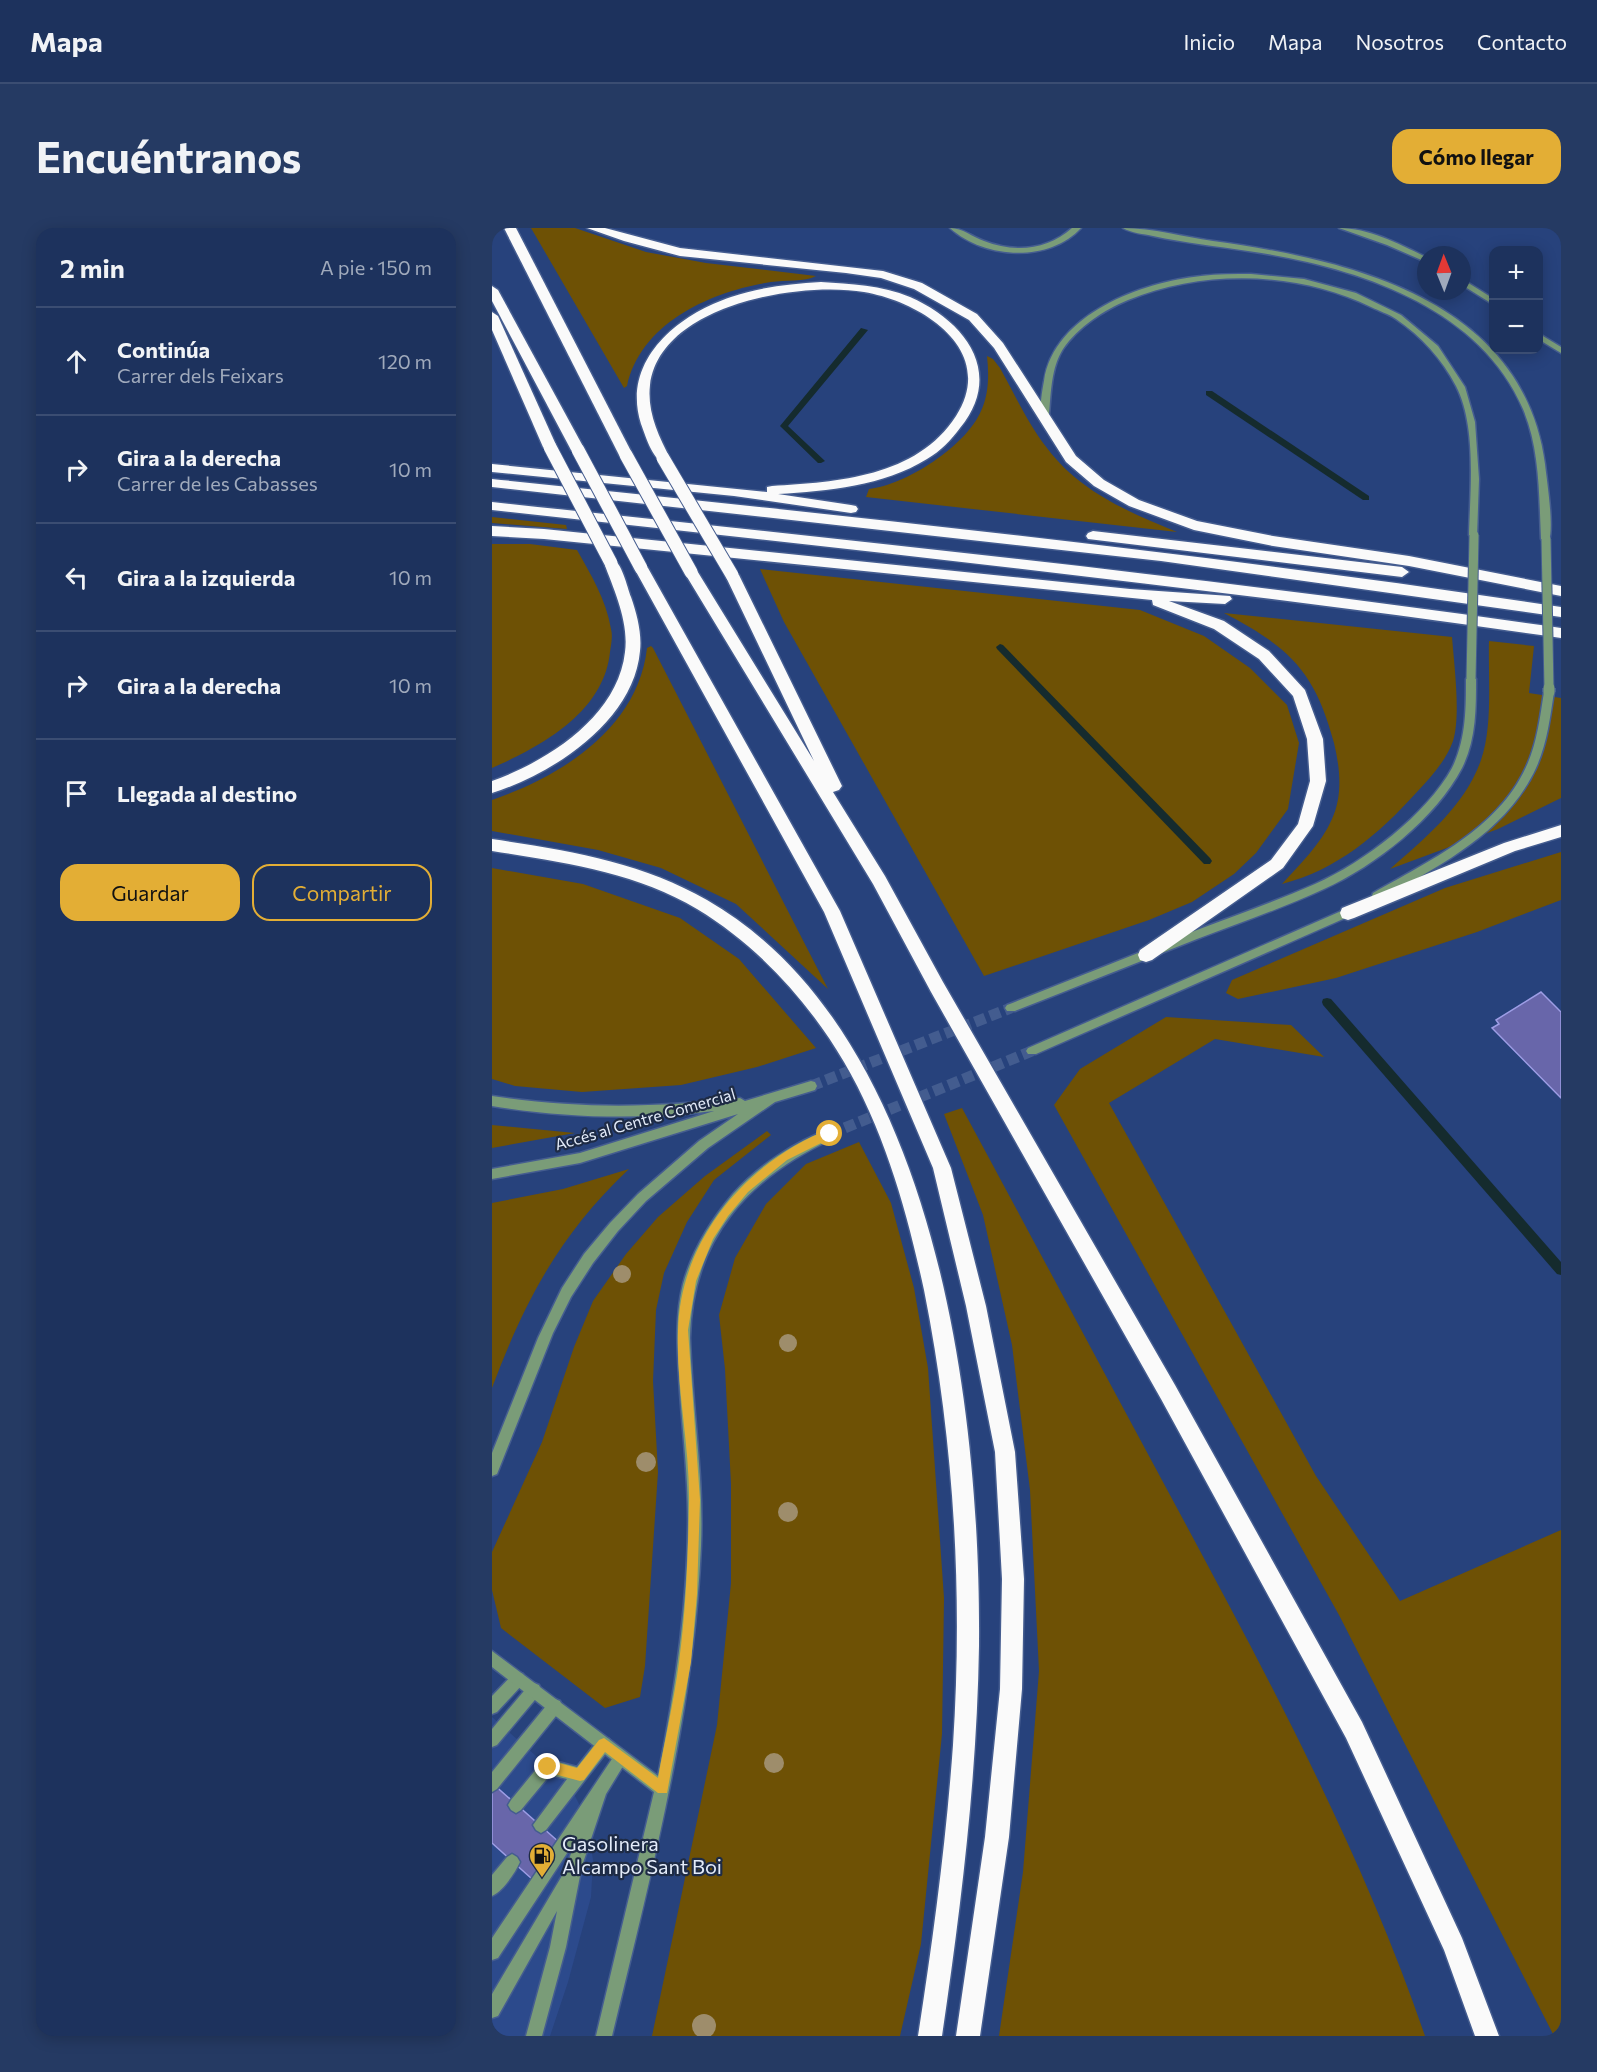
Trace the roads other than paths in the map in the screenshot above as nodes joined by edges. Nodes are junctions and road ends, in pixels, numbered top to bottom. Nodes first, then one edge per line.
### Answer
1 (510, 228) edge
2 (593, 228) edge
3 (954, 228) edge
4 (1077, 228) edge
5 (1127, 228) edge
6 (1343, 228) edge
7 (1417, 256) edge
8 (1471, 287) edge
9 (492, 290) edge
10 (1490, 300) edge
11 (492, 316) edge
12 (1543, 338) edge
13 (1561, 351) edge
14 (1045, 415) junction
15 (492, 468) edge
16 (492, 483) edge
17 (734, 492) junction
18 (492, 506) edge
19 (492, 531) edge
20 (1520, 585) junction
21 (1561, 591) edge
22 (1131, 594) junction
23 (1373, 606) junction
24 (1561, 612) edge
25 (1561, 633) edge
26 (492, 787) edge
27 (1561, 831) edge
28 (492, 844) edge
29 (879, 880) junction
30 (1348, 913) junction
31 (1146, 955) junction
32 (1011, 1008) tunnel mouth
33 (1032, 1051) tunnel mouth
34 (811, 1086) tunnel mouth
35 (771, 1099) junction
36 (492, 1101) edge
37 (830, 1134) tunnel mouth
38 (492, 1174) edge
39 (492, 1469) edge
40 (492, 1658) edge
41 (518, 1678) junction
42 (534, 1690) junction
43 (555, 1706) junction
44 (492, 1707) edge
45 (492, 1740) edge
46 (604, 1744) junction
47 (621, 1758) junction
48 (580, 1775) junction
49 (492, 1784) edge
50 (663, 1789) junction
51 (599, 1792) junction
52 (516, 1805) dead end
53 (541, 1826) dead end
54 (512, 1862) dead end
55 (574, 1866) junction
56 (492, 1888) edge
57 (492, 1952) edge
58 (492, 2010) edge
59 (534, 2036) edge
60 (604, 2036) edge
61 (930, 2036) edge
62 (968, 2036) edge
63 (1487, 2036) edge

1 - 29 highway, bridge
2 - 14 highway
3 - 4 street
5 - 30 street, bridge
6 - 7 street
8 - 10 street
9 - 62 highway, bridge
11 - 26 highway, bridge
12 - 13 street
14 - 20 highway
14 - 31 street, bridge
15 - 17 highway
16 - 24 highway
17 - 20 highway
17 - 29 highway, bridge
18 - 23 highway
19 - 22 highway
20 - 21 highway
22 - 23 highway
22 - 31 highway
23 - 25 highway
27 - 30 highway
28 - 61 highway
29 - 63 highway
30 - 33 street
31 - 32 street
34 - 35 street, Accés al Centre Comercial
35 - 36 street, Accés al Centre Comercial
35 - 38 street, Accés al Centre Comercial
35 - 39 street, Accés al Centre Comercial
37 - 50 street
40 - 41 street
41 - 42 street
41 - 44 street
42 - 43 street
42 - 45 street
43 - 46 street
43 - 49 street
46 - 47 street
46 - 48 street
47 - 50 street
47 - 51 street
48 - 52 street
48 - 53 street
50 - 60 street
51 - 55 street
51 - 57 street
54 - 56 street
55 - 58 street
55 - 59 street

